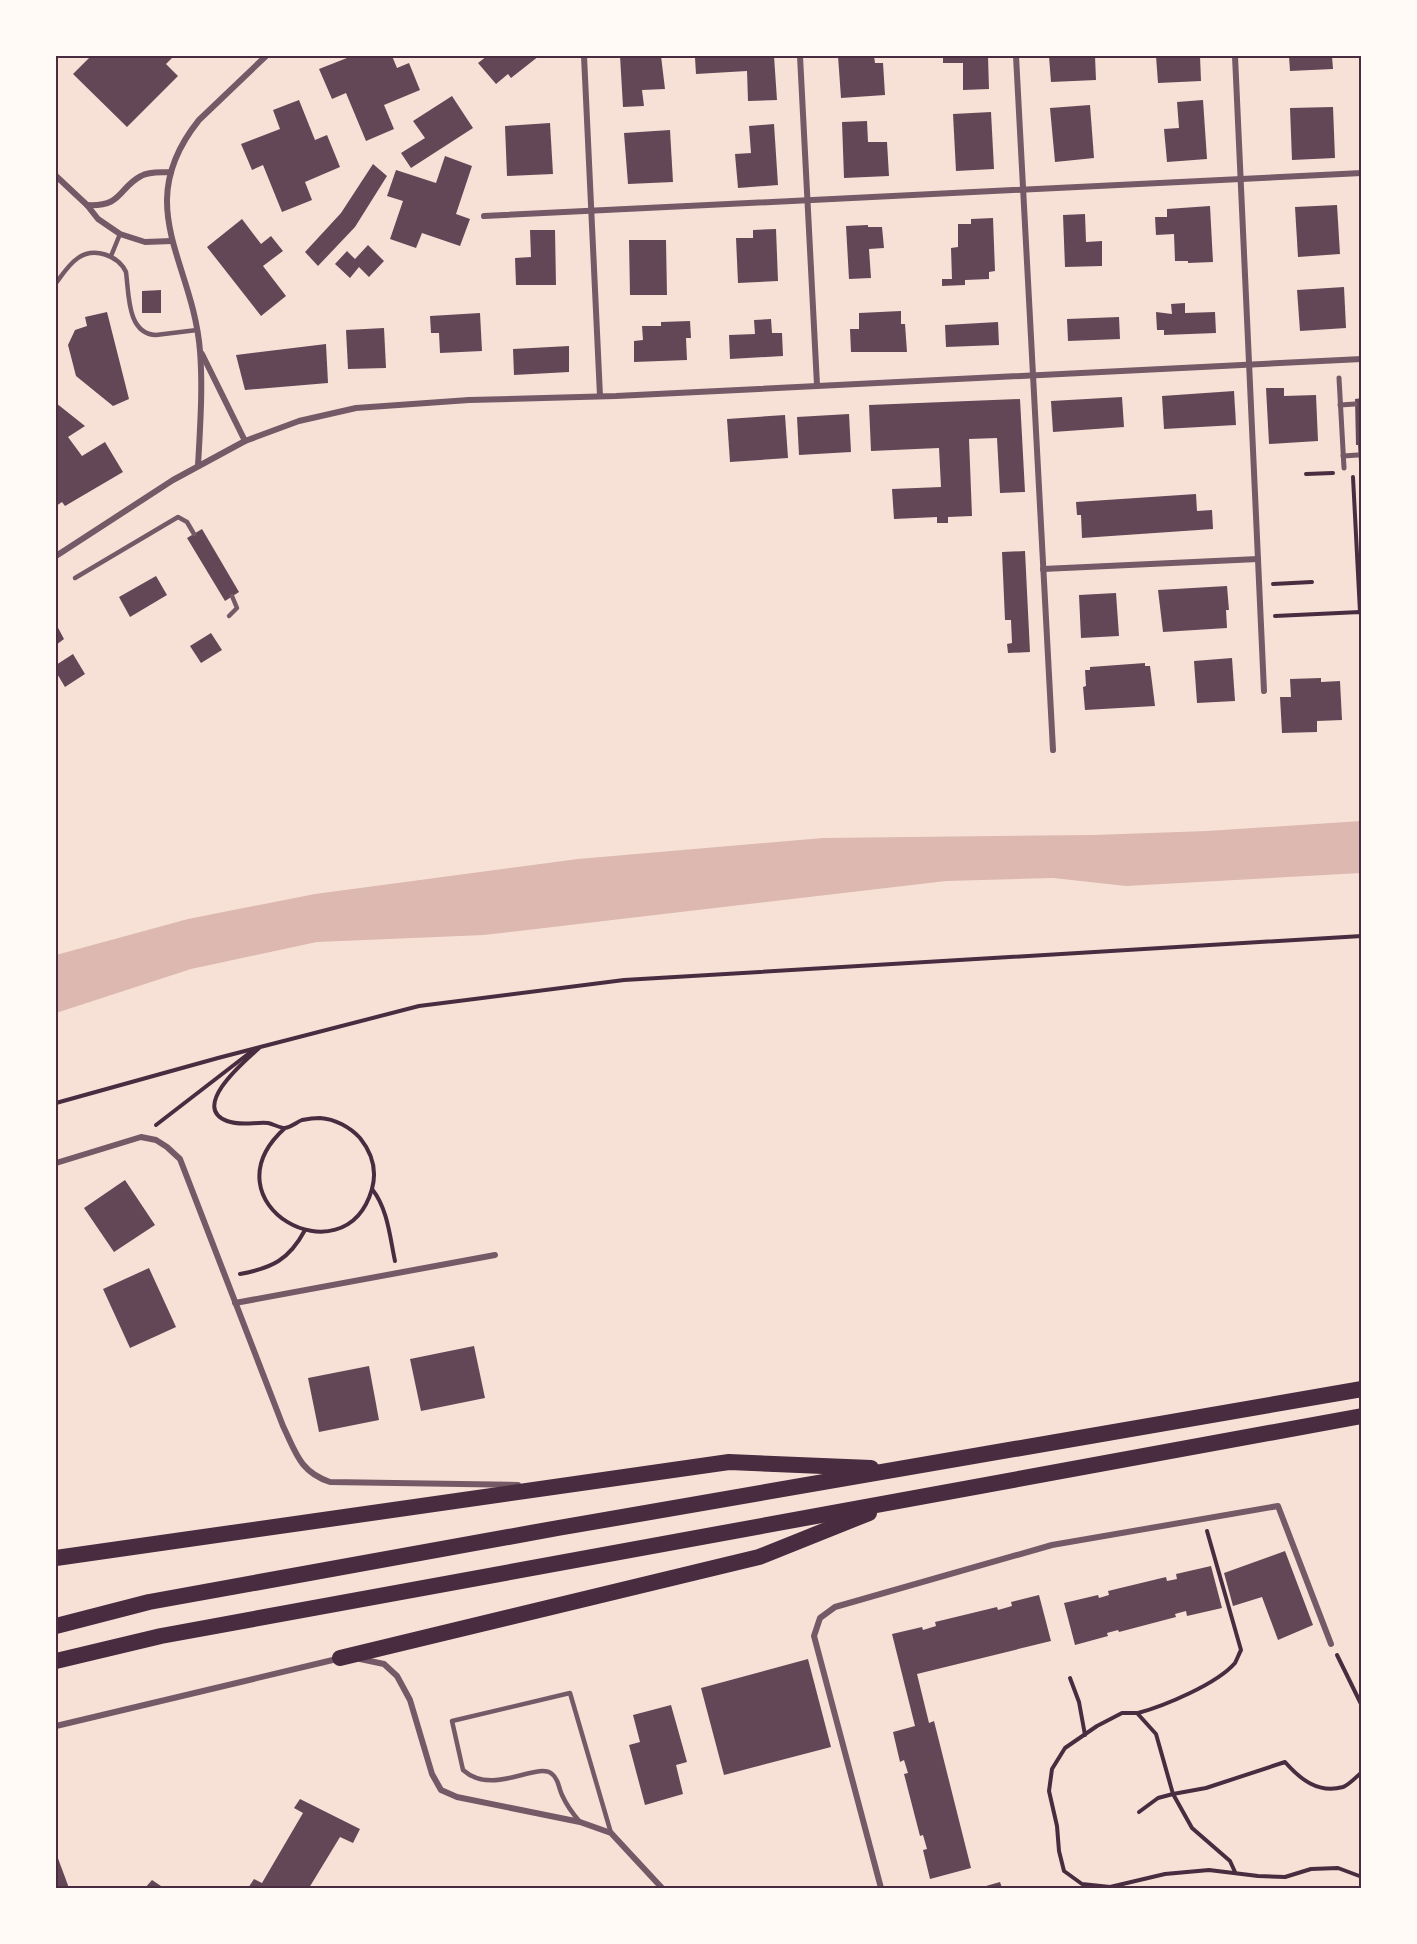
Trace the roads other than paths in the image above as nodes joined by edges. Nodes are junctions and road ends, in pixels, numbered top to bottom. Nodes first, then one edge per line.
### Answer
1 (266, 56) edge
2 (584, 56) edge
3 (800, 56) edge
4 (1016, 56) edge
5 (1235, 56) edge
6 (171, 172) junction
7 (1362, 173) edge
8 (56, 176) edge
9 (1241, 179) junction
10 (1024, 190) junction
11 (808, 201) junction
12 (87, 204) junction
13 (591, 211) junction
14 (484, 216) dead end
15 (120, 234) junction
16 (172, 242) junction
17 (111, 256) junction
18 (56, 283) edge
19 (197, 330) junction
20 (200, 350) junction
21 (1362, 358) edge
22 (1249, 364) junction
23 (1032, 376) junction
24 (1339, 378) dead end
25 (817, 386) junction
26 (600, 396) junction
27 (1355, 404) dead end
28 (1341, 405) junction
29 (245, 441) junction
30 (1358, 455) dead end
31 (1343, 456) junction
32 (198, 466) junction
33 (1344, 468) road end
34 (194, 534) dead end
35 (56, 556) edge
36 (1258, 559) junction
37 (1043, 569) junction
38 (75, 578) dead end
39 (232, 596) dead end
40 (229, 616) dead end
41 (1264, 692) dead end
42 (1053, 750) dead end
43 (56, 1163) edge
44 (495, 1255) dead end
45 (236, 1303) junction
46 (1362, 1389) edge
47 (1362, 1416) edge
48 (905, 1469) junction
49 (555, 1485) junction
50 (903, 1500) junction
51 (56, 1558) edge
52 (56, 1626) edge
53 (1331, 1644) road end
54 (340, 1658) junction
55 (56, 1661) edge
56 (56, 1726) edge
57 (580, 1822) junction
58 (611, 1833) junction
59 (662, 1888) edge
60 (881, 1888) edge

1 - 6 street
2 - 13 street
3 - 11 street
4 - 10 street
5 - 9 street
6 - 12 street
6 - 16 street
7 - 9 street
8 - 12 street
9 - 10 street
9 - 22 street
10 - 11 street
10 - 23 street
11 - 13 street
11 - 25 street
12 - 15 street
13 - 14 street
13 - 26 street
15 - 16 street
15 - 17 lane
16 - 19 street
17 - 18 lane
17 - 19 lane
19 - 20 street
20 - 29 street
20 - 32 street
21 - 22 street
22 - 23 street
22 - 36 street
23 - 25 street
23 - 37 street
24 - 28 street
25 - 26 street
26 - 29 street
27 - 28 street
28 - 31 street
29 - 32 street
30 - 31 street
31 - 33 street
32 - 35 street
34 - 38 lane
36 - 37 street
36 - 41 street
37 - 42 street
39 - 40 lane
43 - 45 street
44 - 45 street
45 - 49 street
46 - 48 highway
47 - 50 highway
48 - 49 highway
48 - 52 highway
49 - 51 highway
50 - 54 highway
50 - 55 highway
53 - 60 street
54 - 56 street
54 - 57 street
57 - 58 street
57 - 58 lane
58 - 59 street

